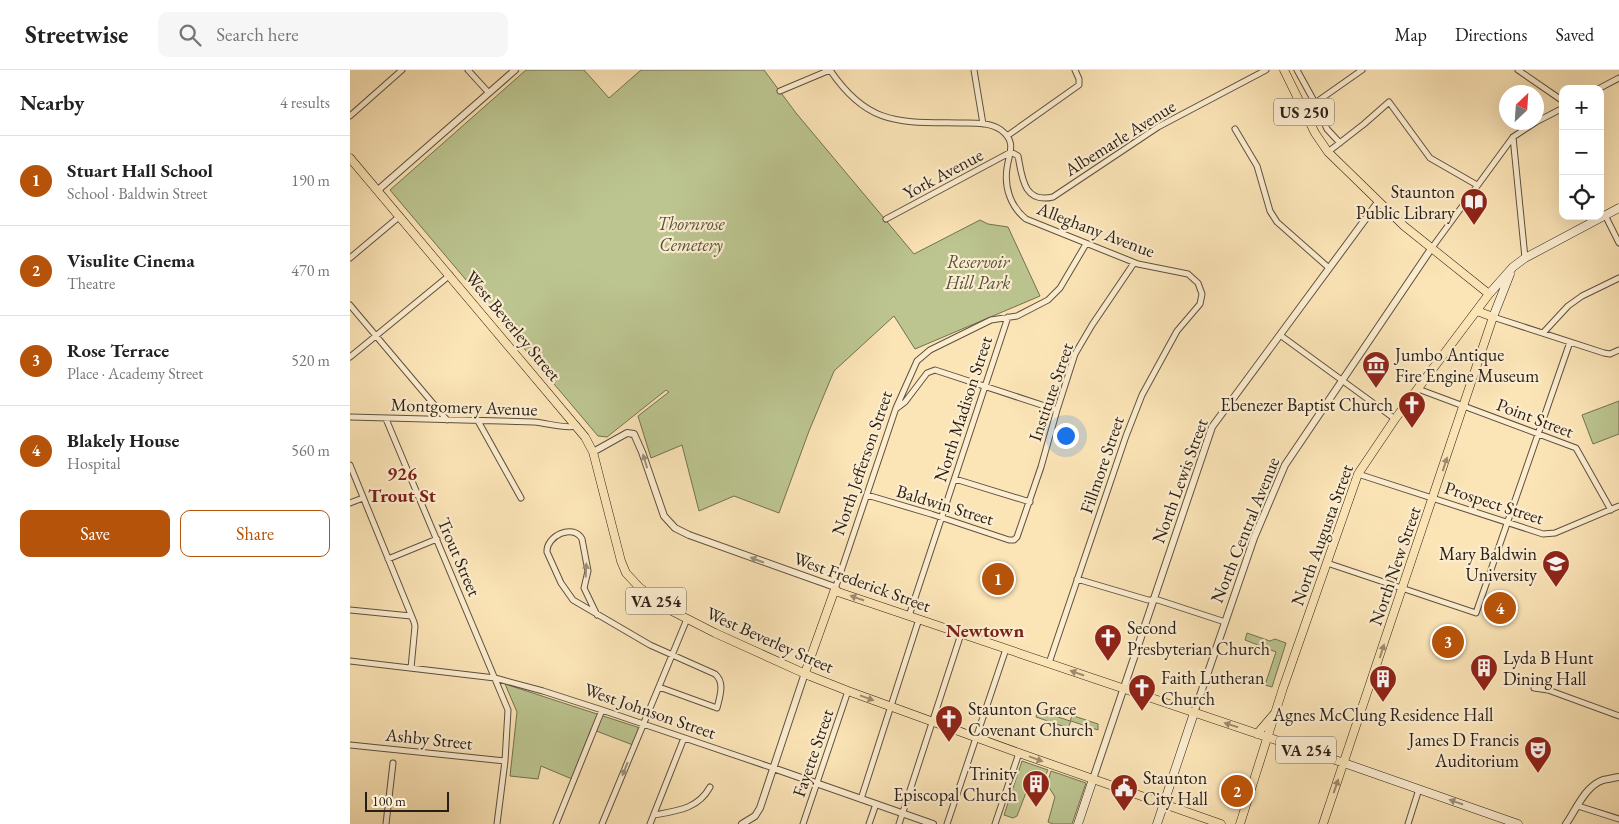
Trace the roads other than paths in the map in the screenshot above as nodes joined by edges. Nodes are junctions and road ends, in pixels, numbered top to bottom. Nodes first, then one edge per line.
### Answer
1 (402, 70) edge
2 (468, 70) edge
3 (515, 70) edge
4 (830, 70) edge
5 (974, 70) edge
6 (1075, 70) edge
7 (1266, 70) edge
8 (1284, 70) edge
9 (1297, 70) edge
10 (1362, 70) edge
11 (1518, 70) edge
12 (1619, 78) edge
13 (1604, 86) edge
14 (780, 91) dead end
15 (489, 93) junction
16 (1559, 98) edge
17 (1315, 103) junction
18 (1559, 110) edge
19 (350, 116) edge
20 (1544, 118) edge
21 (983, 124) junction
22 (1235, 129) dead end
23 (1523, 130) edge
24 (1007, 136) junction
25 (1512, 137) junction
26 (1340, 143) junction
27 (1012, 152) junction
28 (1328, 152) junction
29 (350, 158) edge
30 (1477, 185) junction
31 (378, 190) junction
32 (1378, 202) junction
33 (1619, 208) edge
34 (1605, 215) junction
35 (400, 216) junction
36 (886, 219) dead end
37 (1619, 243) edge
38 (1086, 244) junction
39 (1430, 249) junction
40 (350, 258) edge
41 (1525, 258) junction
42 (1134, 263) junction
43 (1513, 267) junction
44 (1329, 268) junction
45 (450, 275) junction
46 (1619, 278) edge
47 (1200, 287) joint
48 (1489, 294) junction
49 (350, 305) edge
50 (1477, 311) junction
51 (1008, 317) junction
52 (1493, 317) junction
53 (1543, 333) junction
54 (1280, 335) junction
55 (376, 336) junction
56 (1570, 342) junction
57 (1619, 350) edge
58 (350, 357) edge
59 (1342, 380) junction
60 (985, 386) junction
61 (1418, 389) junction
62 (1464, 406) junction
63 (896, 408) junction
64 (1057, 410) junction
65 (350, 417) edge
66 (386, 419) junction
67 (1395, 419) junction
68 (446, 420) junction
69 (478, 421) junction
70 (577, 426) junction
71 (1539, 433) junction
72 (593, 452) junction
73 (350, 465) edge
74 (1358, 474) junction
75 (955, 479) junction
76 (866, 495) junction
77 (363, 498) junction
78 (521, 498) dead end
79 (1433, 498) junction
80 (1030, 502) junction
81 (350, 503) edge
82 (1619, 506) edge
83 (1610, 510) junction
84 (942, 518) junction
85 (1509, 523) junction
86 (437, 538) junction
87 (1014, 540) joint
88 (388, 559) junction
89 (1327, 564) junction
90 (1077, 578) junction
91 (835, 589) junction
92 (1402, 589) junction
93 (1153, 600) junction
94 (350, 610) edge
95 (597, 615) junction
96 (411, 616) junction
97 (909, 616) junction
98 (687, 619) junction
99 (919, 619) junction
100 (1225, 622) junction
101 (962, 634) junction
102 (1006, 649) junction
103 (672, 654) junction
104 (350, 661) edge
105 (1049, 663) junction
106 (411, 668) junction
107 (805, 673) junction
108 (495, 678) junction
109 (659, 687) junction
110 (1123, 688) junction
111 (1534, 688) dead end
112 (848, 691) junction
113 (890, 706) junction
114 (602, 710) junction
115 (1276, 711) junction
116 (1194, 713) junction
117 (1619, 716) edge
118 (933, 722) junction
119 (643, 724) junction
120 (1257, 734) junction
121 (684, 738) junction
122 (976, 738) junction
123 (1269, 738) junction
124 (350, 745) edge
125 (1019, 753) junction
126 (505, 761) junction
127 (393, 763) dead end
128 (1344, 763) junction
129 (773, 768) junction
130 (1619, 777) edge
131 (1093, 779) junction
132 (817, 784) junction
133 (710, 787) dead end
134 (1419, 789) junction
135 (861, 799) junction
136 (1164, 803) junction
137 (876, 804) junction
138 (1578, 806) junction
139 (902, 813) junction
140 (654, 815) junction
141 (755, 816) junction
142 (1619, 819) edge
143 (386, 824) edge
144 (497, 824) edge
145 (556, 824) edge
146 (602, 824) edge
147 (650, 824) edge
148 (742, 824) edge
149 (753, 824) edge
150 (803, 824) edge
151 (869, 824) edge
152 (899, 824) edge
153 (933, 824) edge
154 (947, 824) edge
155 (995, 824) edge
156 (1078, 824) edge
157 (1157, 824) edge
158 (1221, 824) edge
159 (1240, 824) edge
160 (1323, 824) edge
161 (1408, 824) edge
162 (1518, 824) edge
163 (1566, 824) edge

1 - 19 street
2 - 15 street
3 - 15 street
4 - 14 street
4 - 21 street
5 - 21 street
6 - 24 street
7 - 27 street, Albemarle Avenue
8 - 28 main road, US 250
9 - 17 street
10 - 17 street
11 - 16 street
12 - 13 street
15 - 31 street
17 - 26 street
18 - 20 street
21 - 24 street
22 - 44 street
23 - 25 street
24 - 27 street
25 - 30 street
25 - 41 street
26 - 28 street
26 - 30 street
27 - 36 street, York Avenue
27 - 38 street, Alleghany Avenue
28 - 32 main road, US 250
29 - 31 main road, West Beverley Street / VA 254
30 - 39 street
31 - 35 main road, West Beverley Street / VA 254
32 - 39 main road, US 250
32 - 44 street, North Lewis Street
33 - 34 main road, North Augusta Street
34 - 37 street
34 - 41 main road, North Augusta Street
35 - 40 street
35 - 45 main road, West Beverley Street / VA 254
38 - 42 street, Alleghany Avenue
38 - 51 street, North Madison Street
39 - 48 main road, US 250
39 - 59 street, North Central Avenue
41 - 43 main road, North Augusta Street
42 - 47 street, Alleghany Avenue
42 - 64 street, Institute Street
43 - 48 main road, North Augusta Street
43 - 52 main road, North New Street
44 - 54 street, North Lewis Street
45 - 55 street
45 - 70 main road, West Beverley Street / VA 254
46 - 53 street
47 - 90 street, Fillmore Street
48 - 50 main road, North Augusta Street
49 - 55 street
50 - 52 main road
50 - 61 main road, North Augusta Street
51 - 60 street, North Madison Street
51 - 63 street, North Jefferson Street
52 - 53 street
52 - 62 main road, North New Street
53 - 56 street
54 - 59 street
54 - 93 street, North Lewis Street
55 - 58 street
55 - 68 street
56 - 57 street
56 - 71 street
59 - 67 street
59 - 100 street, North Central Avenue
60 - 63 street
60 - 64 street
60 - 75 street, North Madison Street
61 - 62 street, Point Street
61 - 67 main road, North Augusta Street
62 - 71 street, Point Street
79 -> 62 main road, North New Street
63 - 76 street, North Jefferson Street
64 - 80 street, Institute Street
65 - 66 street, Montgomery Avenue
66 - 68 street, Montgomery Avenue
66 - 86 street, Trout Street
67 - 74 main road, North Augusta Street
68 - 69 street, Montgomery Avenue
69 - 70 street, Montgomery Avenue
69 - 78 street
70 - 72 main road, West Beverley Street / VA 254
71 - 83 street, Point Street
71 - 85 street
91 -> 72 street, West Frederick Street
72 - 98 main road, West Beverley Street / VA 254
73 - 77 street
74 - 79 street, Prospect Street
74 - 89 main road, North Augusta Street
75 - 80 street
75 - 84 street, North Madison Street
76 - 84 street, Baldwin Street
76 - 91 street, North Jefferson Street
77 - 81 street
77 - 88 street
79 - 85 street, Prospect Street
79 - 92 main road, North New Street
80 - 87 street, Institute Street
82 - 83 street, Prospect Street
83 - 85 street, Prospect Street
84 - 87 street, Baldwin Street
84 - 97 street, North Madison Street
85 - 92 street
86 - 88 street
86 - 108 street, Trout Street
88 - 96 street
89 - 92 street
89 - 115 main road, North Augusta Street
90 - 93 street
90 - 105 street, Fillmore Street
97 -> 91 main road, West Frederick Street / VA 254
91 - 107 main road, North Jefferson Street
128 -> 92 main road, North New Street
93 - 100 street
93 - 110 street, North Lewis Street
94 - 96 street
95 -> 95 street
95 - 103 street
96 - 106 street
97 - 99 main road, West Frederick Street / VA 254
98 - 103 street
98 - 107 main road, West Beverley Street / VA 254
99 - 101 main road, West Frederick Street / VA 254
99 - 113 street
100 - 116 street, North Central Avenue
101 - 102 main road, West Frederick Street / VA 254
101 - 118 street
102 - 105 main road, West Frederick Street / VA 254
102 - 122 street
103 - 109 street
103 - 109 street
104 - 106 street, West Johnson Street
110 -> 105 main road, West Frederick Street / VA 254
106 - 108 street, West Johnson Street
107 - 112 main road, West Beverley Street / VA 254
107 - 129 street
108 - 114 street, West Johnson Street
108 - 126 street, Trout Street
109 - 119 street
110 - 116 main road, West Frederick Street / VA 254
110 - 131 street, North Lewis Street
111 - 117 street
112 -> 113 main road, West Beverley Street / VA 254
112 - 132 street, Fayette Street
113 - 118 main road, West Beverley Street / VA 254
113 - 135 street
114 - 119 street, West Johnson Street
114 - 145 street
115 - 120 main road
115 - 123 main road, North Augusta Street
120 -> 116 main road, West Frederick Street / VA 254
116 - 136 main road, North Central Avenue
118 - 122 main road, West Beverley Street / VA 254
118 - 139 street
119 - 121 street, West Johnson Street
119 -> 146 street
120 - 123 main road, West Frederick Street / VA 254
121 - 129 street, West Johnson Street
121 - 140 street
122 - 125 main road, West Beverley Street / VA 254
122 - 154 street
123 - 128 main road, VA 254
123 - 159 main road, North Augusta Street
124 - 126 street, Ashby Street
125 -> 131 main road, West Beverley Street / VA 254
125 - 155 street
126 - 144 street, Trout Street
127 - 143 street
128 - 134 main road, VA 254
160 -> 128 main road, North New Street
129 - 132 street, West Johnson Street
129 - 141 street
130 - 138 street
131 - 136 main road, West Beverley Street / VA 254
131 - 156 main road
132 - 135 street, West Johnson Street
132 - 150 street, Fayette Street
133 - 140 street
134 - 161 street
162 -> 134 main road, VA 254
135 - 137 street, West Johnson Street
136 - 157 main road, North Central Avenue
136 - 158 main road, West Beverley Street / VA 254
137 - 139 street, West Johnson Street
137 - 151 street
138 - 142 street
138 - 163 street
139 - 152 street
139 - 153 street, West Johnson Street
140 - 147 street
141 - 148 street
141 - 149 street

